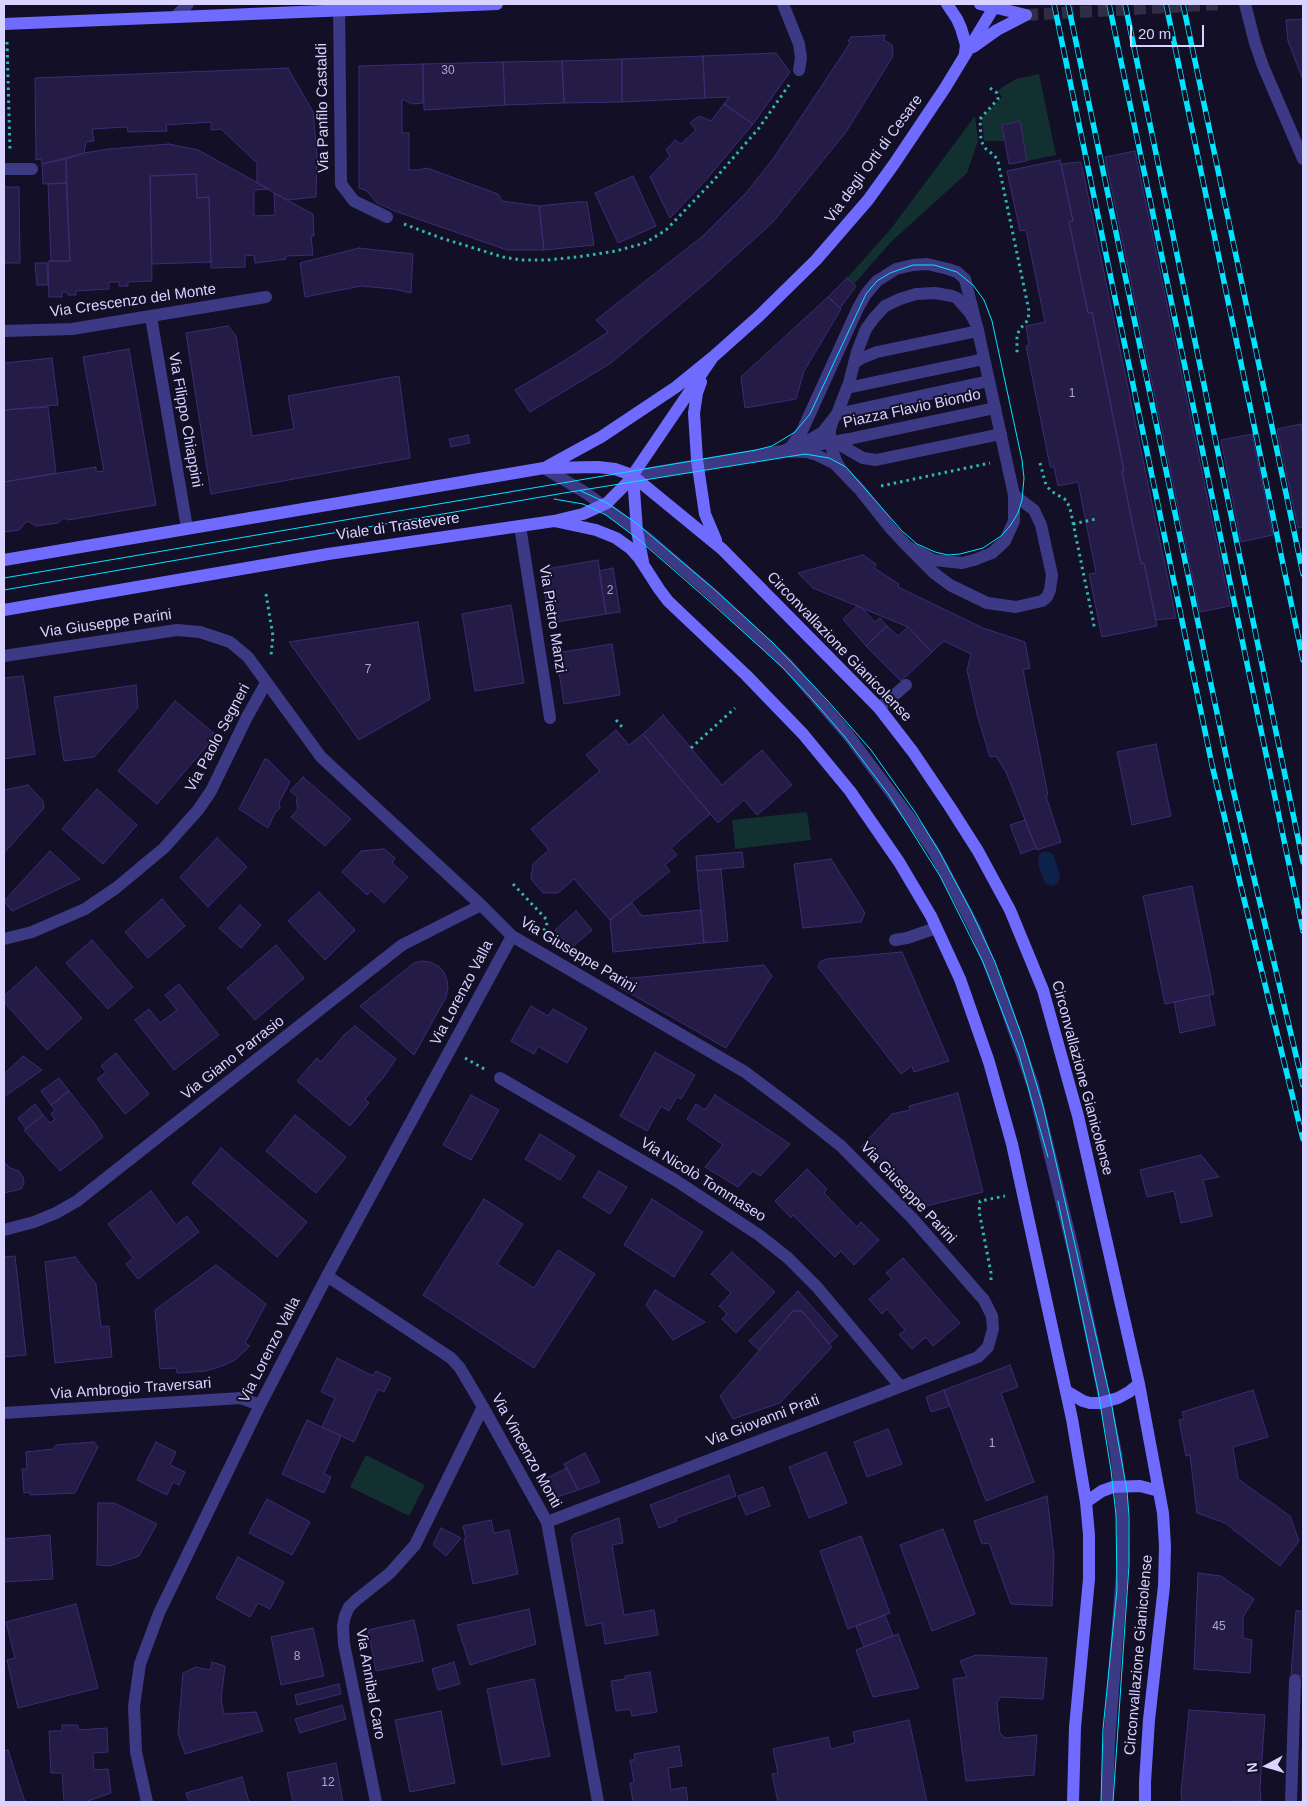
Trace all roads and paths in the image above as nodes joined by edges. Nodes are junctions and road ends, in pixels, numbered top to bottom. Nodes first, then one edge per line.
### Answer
1 (188, 4) edge
2 (497, 4) edge
3 (783, 4) edge
4 (946, 4) edge
5 (980, 4) edge
6 (1245, 4) edge
7 (337, 6) edge
8 (994, 6) edge
9 (175, 17) junction
10 (5, 24) edge
11 (965, 53) junction
12 (799, 70) joint
13 (990, 88) dead end
14 (1303, 159) edge
15 (7, 169) edge
16 (32, 169) dead end
17 (387, 217) joint
18 (266, 297) dead end
19 (151, 317) junction
20 (4, 331) edge
21 (978, 331) junction
22 (1017, 354) dead end
23 (713, 357) junction
24 (984, 359) junction
25 (854, 363) junction
26 (989, 381) junction
27 (847, 388) junction
28 (996, 408) junction
29 (835, 417) junction
30 (1001, 434) junction
31 (833, 442) junction
32 (785, 451) junction
33 (1007, 459) junction
34 (1040, 463) dead end
35 (698, 465) junction
36 (544, 468) junction
37 (840, 468) junction
38 (633, 476) junction
39 (880, 486) dead end
40 (1014, 495) junction
41 (603, 505) junction
42 (1096, 519) dead end
43 (554, 521) junction
44 (1073, 524) junction
45 (520, 526) junction
46 (187, 528) junction
47 (637, 531) junction
48 (907, 546) junction
49 (722, 549) junction
50 (4, 560) edge
51 (645, 566) junction
52 (266, 594) dead end
53 (4, 610) edge
54 (1089, 626) dead end
55 (273, 636) dead end
56 (4, 656) edge
57 (266, 683) junction
58 (906, 685) dead end
59 (736, 708) dead end
60 (879, 708) junction
61 (550, 718) dead end
62 (616, 720) dead end
63 (622, 726) dead end
64 (691, 748) dead end
65 (513, 884) dead end
66 (481, 905) junction
67 (936, 928) junction
68 (512, 936) junction
69 (4, 939) edge
70 (895, 940) dead end
71 (528, 945) junction
72 (450, 1049) junction
73 (500, 1078) joint
74 (1023, 1192) junction
75 (4, 1230) edge
76 (992, 1273) dead end
77 (327, 1276) junction
78 (988, 1347) joint
79 (1139, 1384) junction
80 (900, 1386) junction
81 (1066, 1391) junction
82 (1106, 1402) junction
83 (260, 1405) junction
84 (483, 1407) junction
85 (4, 1413) edge
86 (1120, 1486) junction
87 (1159, 1491) junction
88 (1086, 1502) junction
89 (547, 1522) junction
90 (1295, 1680) dead end
91 (1299, 1722) edge
92 (144, 1801) edge
93 (376, 1802) edge
94 (598, 1802) edge
95 (1073, 1802) edge
96 (1107, 1802) edge
97 (1145, 1802) edge
98 (1292, 1802) edge

1 - 9 street
2 - 7 main road
3 - 12 street
4 - 11 main road
5 - 8 main road
6 - 14 street
7 - 9 main road
7 - 17 street, Via Panfilo Castaldi
8 - 11 main road, Via degli Orti di Cesare
8 - 11 main road
9 - 10 main road
10 - 15 path
11 - 23 main road, Via degli Orti di Cesare
12 - 17 path
13 - 22 path
15 - 16 street
18 - 19 street, Via Crescenzo del Monte
19 - 20 street, Via Crescenzo del Monte
19 - 46 street, Via Filippo Chiappini
21 - 24 street, Piazza Flavio Biondo
21 - 25 street
21 - 25 street, Piazza Flavio Biondo
21 - 32 street
23 - 35 main road, Via degli Orti di Cesare
23 - 36 main road, Via degli Orti di Cesare
23 - 38 main road, Via degli Orti di Cesare
24 - 26 street, Piazza Flavio Biondo
24 - 27 street
25 - 27 street, Piazza Flavio Biondo
26 - 28 street, Piazza Flavio Biondo
26 - 29 street, Piazza Flavio Biondo
27 - 29 street, Piazza Flavio Biondo
28 - 30 street, Piazza Flavio Biondo
28 - 31 street, Piazza Flavio Biondo
29 - 31 street, Piazza Flavio Biondo
29 - 32 street, Piazza Flavio Biondo
30 - 31 street, Piazza Flavio Biondo
30 - 33 street, Piazza Flavio Biondo
31 - 32 street, Piazza Flavio Biondo
31 - 37 street, Piazza Flavio Biondo
32 - 35 street
32 - 37 street, Piazza Flavio Biondo
33 - 39 path
33 - 40 street, Piazza Flavio Biondo
34 - 44 path
35 - 38 street
35 - 49 main road, Via degli Orti di Cesare
36 - 38 main road, Circonvallazione Gianicolense
36 - 41 street, Circonvallazione Gianicolense
36 - 46 main road
37 - 48 street, Piazza Flavio Biondo
38 - 41 main road, Viale di Trastevere
38 - 47 main road
38 - 49 main road, Circonvallazione Gianicolense
40 - 48 street, Piazza Flavio Biondo
40 - 48 street
41 - 43 main road, Viale di Trastevere
41 - 47 street, Circonvallazione Gianicolense
42 - 44 path
43 - 45 main road, Viale di Trastevere
43 - 51 main road
44 - 54 path
45 - 53 main road, Viale di Trastevere
45 - 61 street, Via Pietro Manzi
46 - 50 main road
47 - 51 main road
47 - 82 street, Circonvallazione Gianicolense
49 - 60 main road, Circonvallazione Gianicolense
51 - 67 main road
52 - 55 path
56 - 57 street, Via Giuseppe Parini
57 - 66 street, Via Giuseppe Parini
57 - 69 street, Via Paolo Segneri
58 - 60 street
59 - 64 path
60 - 79 main road, Circonvallazione Gianicolense
62 - 63 path
65 - 71 path
66 - 68 street, Via Giuseppe Parini
66 - 75 street, Via Giano Parrasio
67 - 70 street
67 - 74 main road
68 - 71 street, Via Giuseppe Parini
68 - 72 street, Via Lorenzo Valla
71 - 78 street, Via Giuseppe Parini
72 - 73 path
72 - 77 street, Via Lorenzo Valla
73 - 80 street, Via Nicolò Tommaseo
74 - 76 path
74 - 81 main road
77 - 83 street, Via Lorenzo Valla
77 - 84 street, Via Vincenzo Monti
78 - 80 street, Via Giovanni Prati
79 - 82 main road
79 - 87 main road, Circonvallazione Gianicolense
80 - 89 street, Via Giovanni Prati
81 - 82 main road
81 - 88 main road
82 - 86 street, Circonvallazione Gianicolense
83 - 85 street, Via Ambrogio Traversari
83 - 92 street, Via Lorenzo Valla
84 - 89 street, Via Vincenzo Monti
84 - 93 street, Via Annibal Caro
86 - 87 main road
86 - 88 main road
86 - 96 street, Circonvallazione Gianicolense
87 - 97 main road, Circonvallazione Gianicolense
88 - 95 main road
89 - 94 street, Via Vincenzo Monti
90 - 91 street
91 - 98 street

